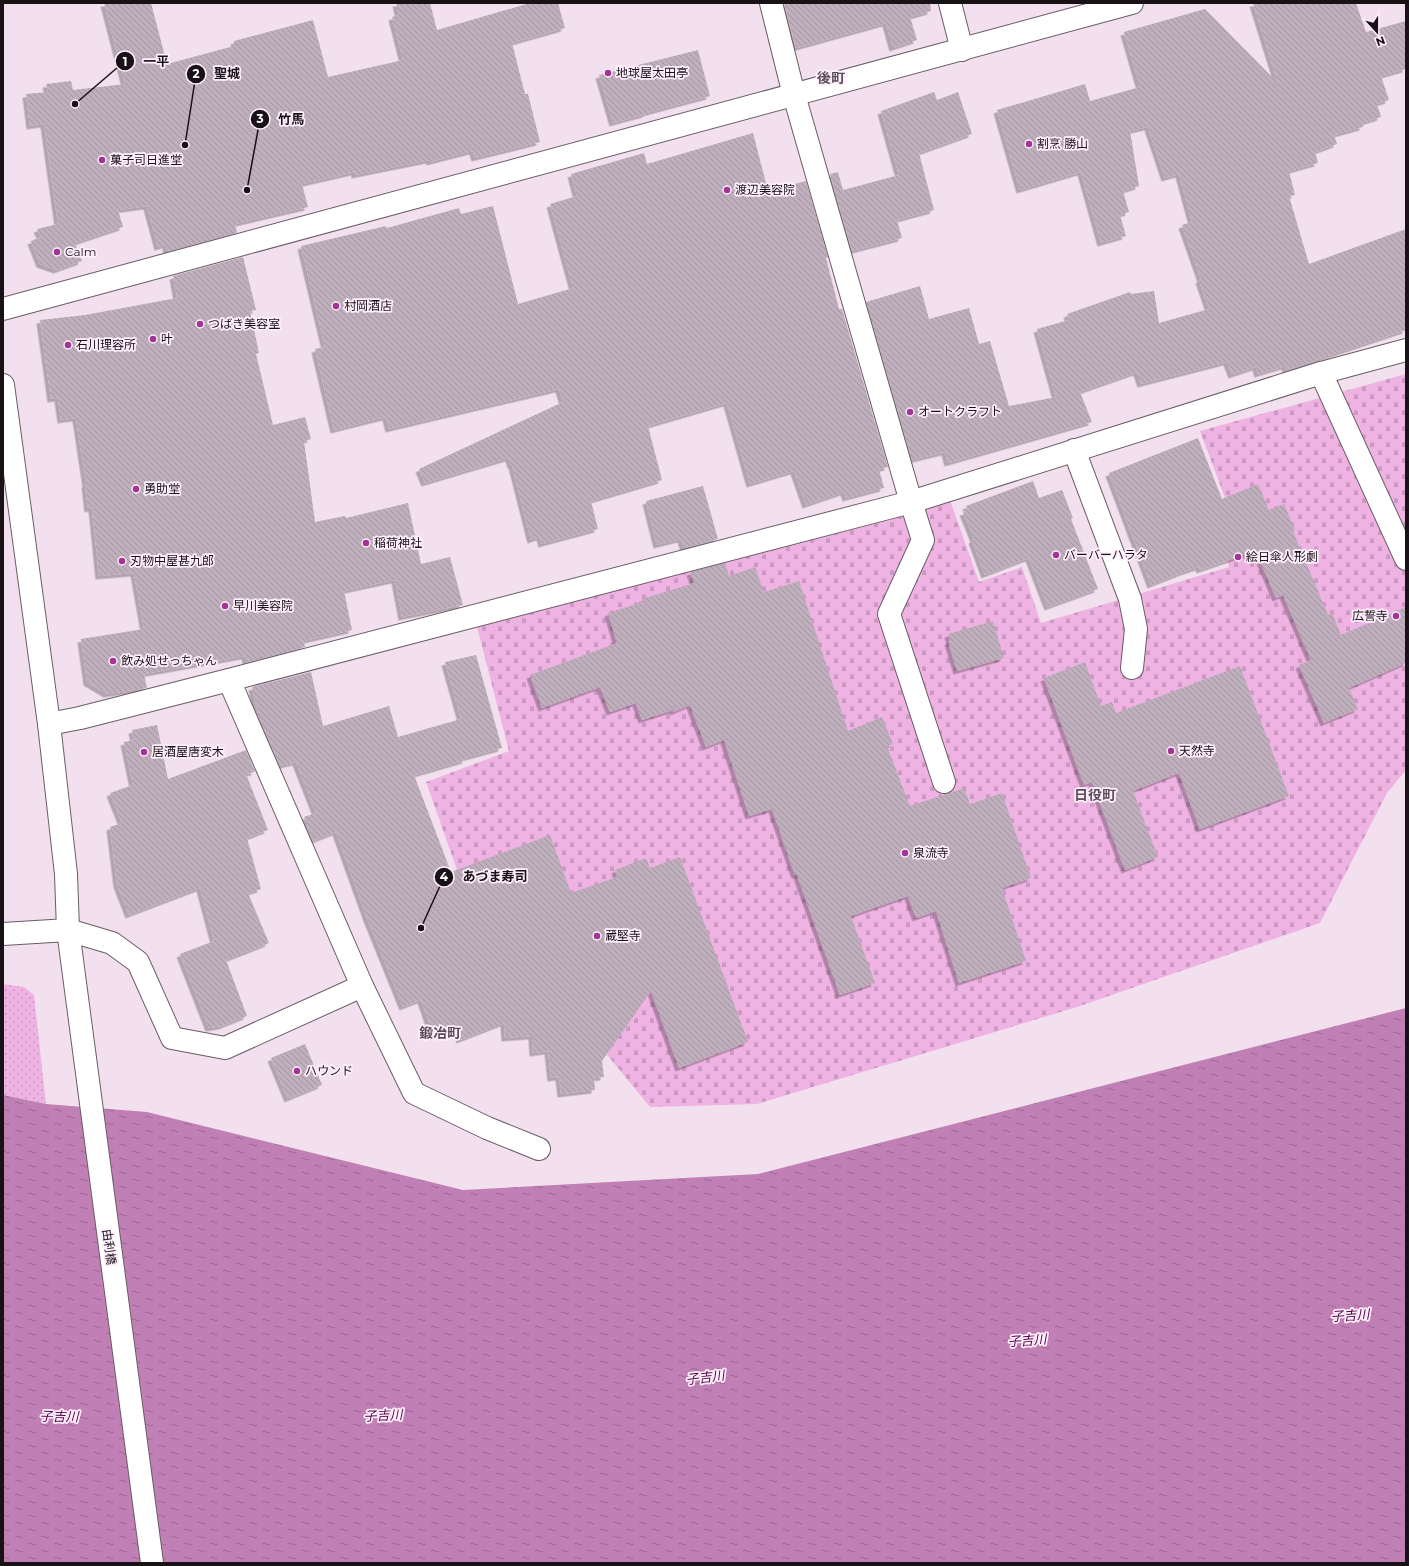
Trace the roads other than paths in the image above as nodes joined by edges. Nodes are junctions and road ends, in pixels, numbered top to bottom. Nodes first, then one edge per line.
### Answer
1 (771, 3) edge
2 (950, 3) edge
3 (1132, 3) edge
4 (962, 50) junction
5 (794, 95) junction
6 (3, 309) edge
7 (1406, 350) edge
8 (1321, 373) junction
9 (3, 385) edge
10 (1074, 450) junction
11 (911, 502) junction
12 (1406, 560) edge
13 (1132, 668) dead end
14 (229, 680) junction
15 (49, 724) junction
16 (944, 782) dead end
17 (68, 930) junction
18 (3, 934) edge
19 (362, 986) junction
20 (539, 1149) dead end
21 (152, 1563) edge

1 - 5 street
2 - 4 street
3 - 4 street
4 - 5 street
5 - 6 street
5 - 11 street
7 - 8 street
8 - 10 street
8 - 12 street
9 - 15 street, 由利橋
10 - 11 street
10 - 13 street
11 - 14 street
11 - 16 street
14 - 15 street
14 - 19 street
15 - 17 street, 由利橋
17 - 18 street
17 - 19 street
17 - 21 street, 由利橋
19 - 20 street

